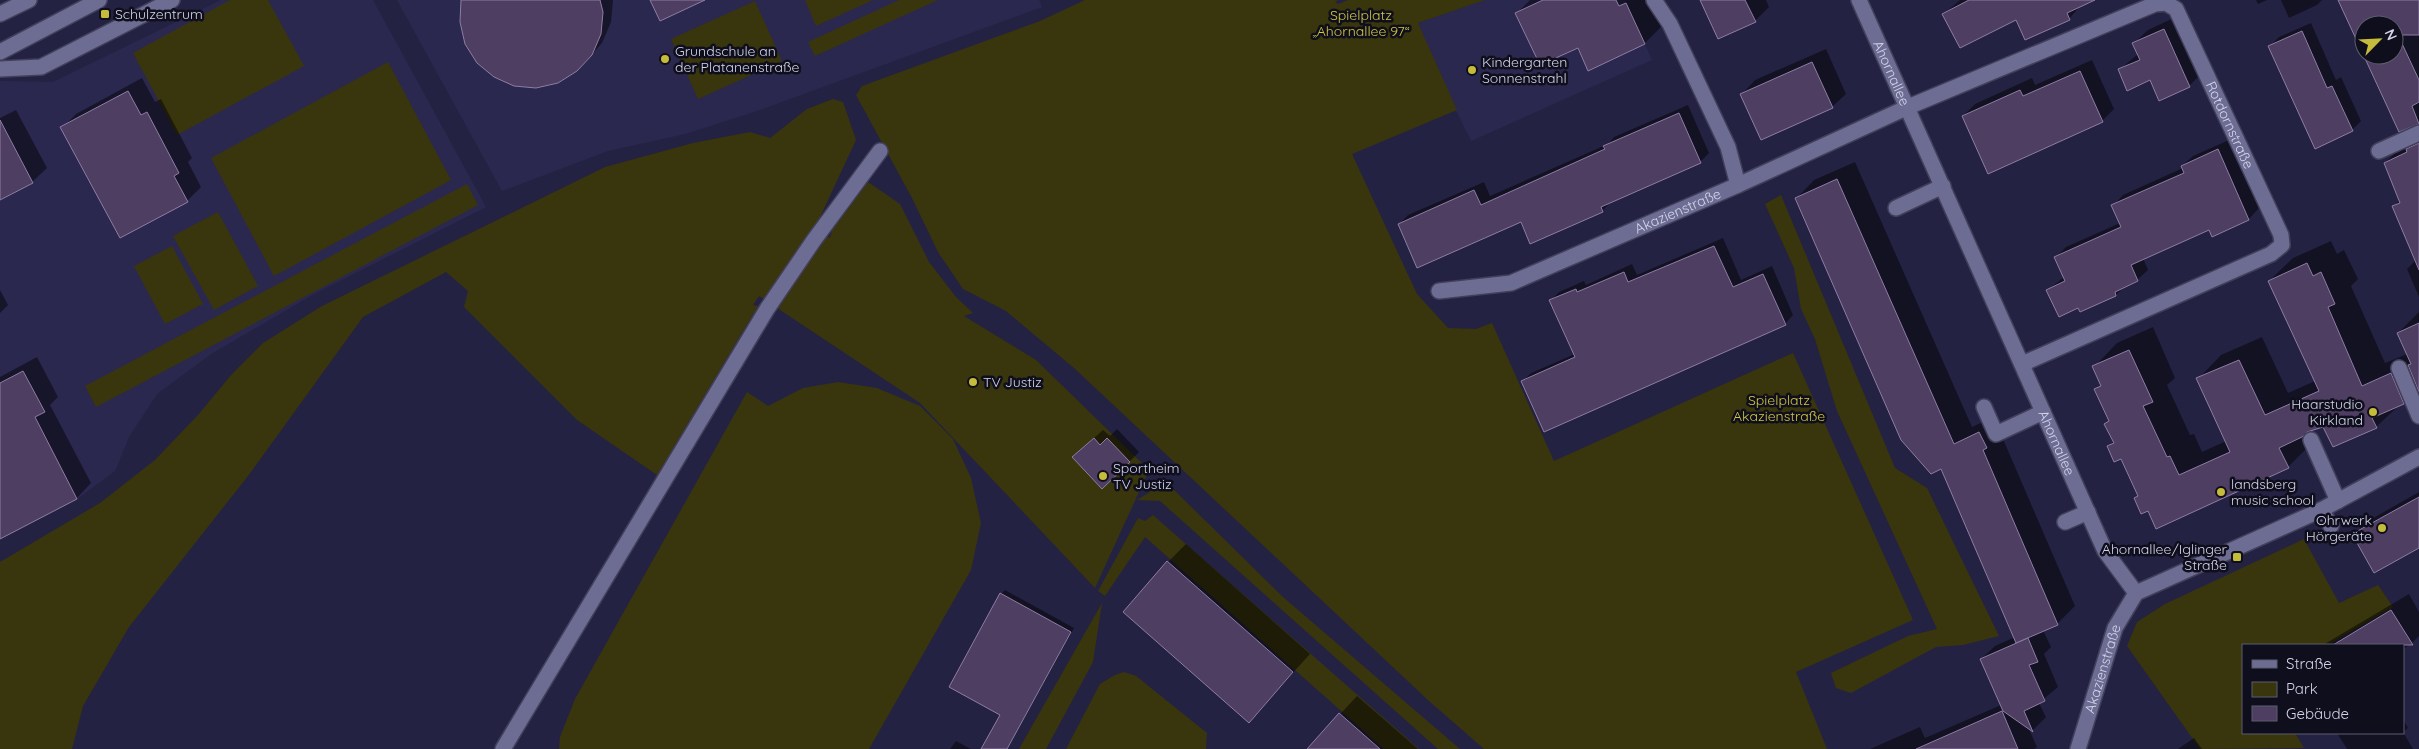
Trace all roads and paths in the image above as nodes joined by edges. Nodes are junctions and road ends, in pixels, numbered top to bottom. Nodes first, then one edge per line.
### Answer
1 (29, 0) edge
2 (99, 0) edge
3 (172, 0) edge
4 (1654, 0) edge
5 (1859, 0) edge
6 (0, 14) edge
7 (0, 52) edge
8 (0, 69) edge
9 (1908, 106) junction
10 (2419, 133) edge
11 (880, 151) dead end
12 (2379, 151) dead end
13 (1738, 185) junction
14 (1943, 186) junction
15 (1896, 208) dead end
16 (1439, 291) dead end
17 (2022, 364) junction
18 (2399, 368) dead end
19 (1984, 407) dead end
20 (2043, 412) junction
21 (2419, 416) edge
22 (2311, 440) dead end
23 (2419, 457) edge
24 (2338, 501) junction
25 (2321, 510) junction
26 (2088, 512) junction
27 (2065, 522) dead end
28 (2331, 526) dead end
29 (2136, 593) junction
30 (503, 749) edge
31 (2078, 749) edge

1 - 6 street
2 - 7 street
3 - 8 street
4 - 13 street
5 - 9 street, Ahornallee
9 - 13 street, Akazienstraße
9 - 14 street, Ahornallee
9 - 17 street, Rotdornstraße
10 - 12 street
11 - 30 street
13 - 16 street, Akazienstraße
14 - 15 street
14 - 17 street, Ahornallee
17 - 20 street, Ahornallee
18 - 21 street
19 - 20 street
20 - 26 street, Ahornallee
22 - 24 street
23 - 24 street
24 - 25 street
25 - 28 street
25 - 29 street
26 - 27 street
26 - 29 street, Ahornallee
29 - 31 street, Akazienstraße

